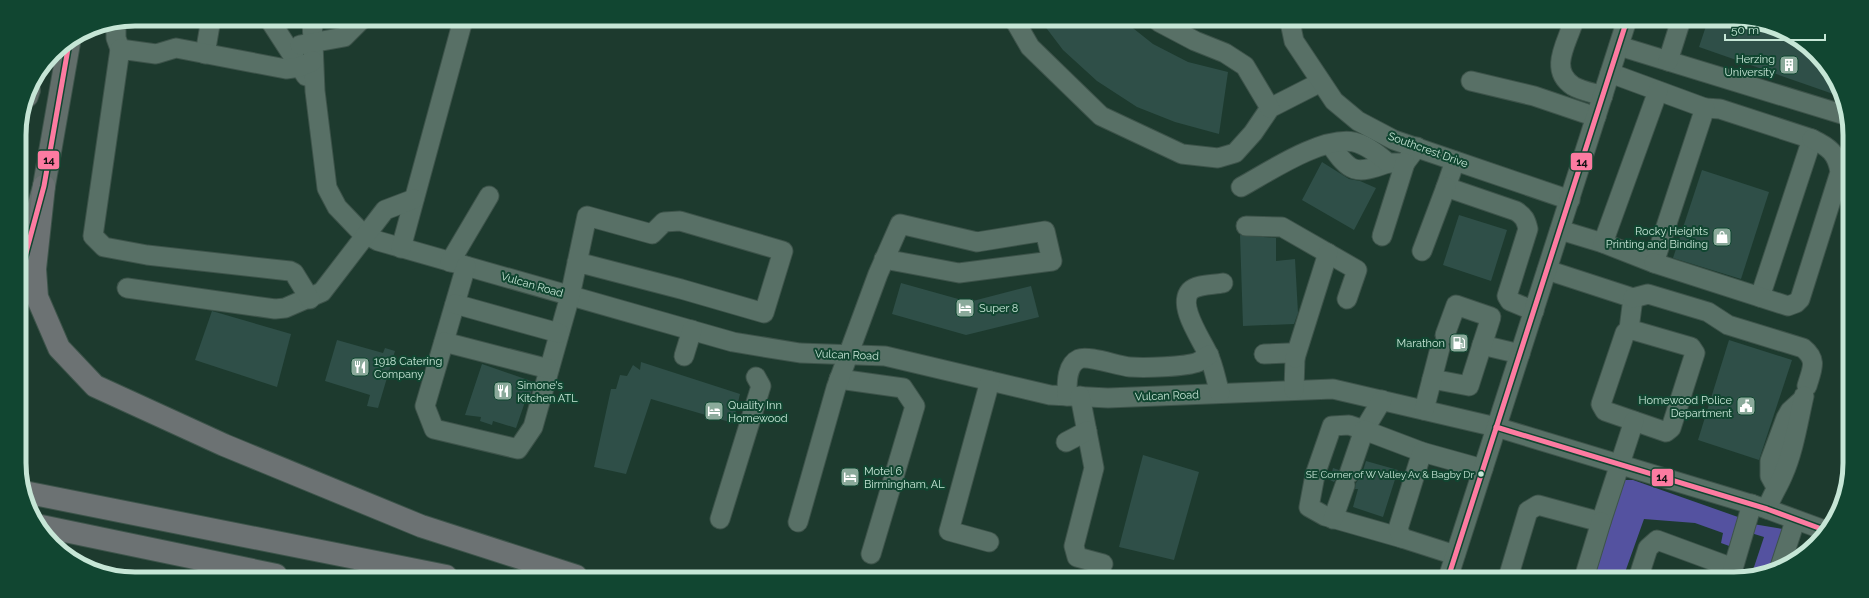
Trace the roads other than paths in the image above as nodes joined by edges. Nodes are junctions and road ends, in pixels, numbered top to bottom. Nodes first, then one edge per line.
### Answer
1 (210, 26) edge
2 (274, 26) edge
3 (312, 26) edge
4 (354, 26) edge
5 (461, 26) edge
6 (1018, 26) edge
7 (1167, 26) edge
8 (1291, 26) edge
9 (1572, 26) edge
10 (1625, 26) edge
11 (1679, 26) edge
12 (116, 28) edge
13 (312, 42) junction
14 (1619, 46) junction
15 (120, 49) junction
16 (289, 49) junction
17 (68, 50) edge
18 (205, 54) junction
19 (1668, 61) junction
20 (306, 64) junction
21 (1610, 73) junction
22 (1471, 81) dead end
23 (1321, 82) junction
24 (1658, 91) junction
25 (1603, 96) junction
26 (1270, 108) junction
27 (1705, 108) junction
28 (1841, 114) edge
29 (1596, 117) junction
30 (1812, 139) junction
31 (1417, 148) junction
32 (1455, 160) junction
33 (1397, 163) junction
34 (44, 186) junction
35 (1241, 186) dead end
36 (1446, 187) junction
37 (489, 196) dead end
38 (414, 199) junction
39 (1570, 200) junction
40 (1246, 226) dead end
41 (1560, 230) junction
42 (368, 235) junction
43 (1382, 236) dead end
44 (1603, 243) junction
45 (401, 248) junction
46 (1422, 251) dead end
47 (26, 253) edge
48 (1328, 253) junction
49 (884, 259) junction
50 (577, 262) junction
51 (1654, 263) junction
52 (458, 264) junction
53 (1547, 270) junction
54 (1223, 283) dead end
55 (127, 288) dead end
56 (570, 296) junction
57 (1760, 297) junction
58 (1633, 298) junction
59 (310, 299) junction
60 (1347, 299) dead end
61 (455, 304) junction
62 (1534, 311) junction
63 (1629, 329) junction
64 (692, 330) junction
65 (559, 333) junction
66 (444, 342) junction
67 (1482, 345) junction
68 (1264, 354) dead end
69 (1520, 354) junction
70 (848, 355) junction
71 (1209, 355) junction
72 (684, 356) dead end
73 (1295, 358) junction
74 (549, 369) junction
75 (756, 377) dead end
76 (839, 379) junction
77 (1432, 379) junction
78 (990, 381) junction
79 (1294, 390) junction
80 (1220, 393) junction
81 (1073, 396) junction
82 (1382, 400) junction
83 (1424, 410) junction
84 (1634, 421) junction
85 (1496, 426) junction
86 (1364, 430) junction
87 (1087, 431) junction
88 (1066, 442) dead end
89 (1422, 452) junction
90 (1620, 465) junction
91 (1482, 469) junction
92 (31, 493) edge
93 (1759, 507) junction
94 (1333, 518) junction
95 (720, 519) dead end
96 (1795, 521) junction
97 (798, 522) dead end
98 (1601, 522) junction
99 (48, 527) edge
100 (1821, 529) edge
101 (1402, 538) junction
102 (989, 542) dead end
103 (872, 554) dead end
104 (1455, 555) junction
105 (1782, 560) edge
106 (1103, 564) dead end
107 (262, 572) edge
108 (426, 572) edge
109 (564, 572) edge
110 (1450, 572) edge
111 (1510, 572) edge
112 (1586, 572) edge
113 (1640, 572) edge
114 (1730, 572) edge
115 (1732, 572) edge

1 - 18 street
2 - 16 street, Vulcan Road
3 - 13 street, Vulcan Road
4 - 13 street
5 - 38 street
6 - 26 street
7 - 26 street
8 - 23 street, Southcrest Drive
9 - 25 street
10 - 14 street
11 - 19 street
12 - 15 street
13 - 16 street
13 - 20 street, Vulcan Road
14 - 19 street
14 - 21 street
15 - 18 street
15 - 59 street
16 - 20 street, Vulcan Road
17 - 34 main road
18 - 20 street
19 - 28 street
20 - 42 street, Vulcan Road
21 - 24 street
21 - 25 street
22 - 29 street
23 - 26 street
23 - 31 street, Southcrest Drive
24 - 27 street
24 - 44 street
25 - 29 street
27 - 30 street
27 - 51 street
29 - 39 street
30 - 57 street
30 - 57 street
31 - 32 street, Southcrest Drive
31 - 33 street
32 - 36 street
32 - 39 street, Southcrest Drive
33 - 35 street
33 - 43 street
34 - 47 main road
34 - 109 highway
36 - 46 street
36 - 62 street
37 - 52 street
38 - 42 street
38 - 45 street
39 - 41 street
40 - 48 street
41 - 44 street
41 - 53 street
42 - 45 street, Vulcan Road
42 - 59 street
44 - 51 street
45 - 52 street, Vulcan Road
48 - 60 street
48 - 73 street
49 - 49 street
49 - 70 street
50 - 50 street
50 - 56 street
51 - 57 street
52 - 56 street, Vulcan Road
52 - 61 street
53 - 58 street
53 - 62 street
54 - 71 street
55 - 59 street
56 - 64 street, Vulcan Road
56 - 65 street
58 - 63 street
58 - 93 street
61 - 65 street
61 - 66 street
62 - 69 street
63 - 84 street
63 - 84 street
64 - 70 street, Vulcan Road
64 - 72 street
65 - 74 street
66 - 74 street
66 - 74 street
67 - 69 street
67 - 77 street
67 - 77 street
68 - 73 street
69 - 85 street
70 - 76 street
70 - 78 street, Vulcan Road
71 - 80 street
71 - 81 street
73 - 79 street
75 - 95 street
76 - 97 street
76 - 103 street
77 - 83 street
78 - 81 street, Vulcan Road
78 - 102 street
79 - 80 street, Vulcan Road
79 - 82 street, Vulcan Road
80 - 81 street, Vulcan Road
81 - 87 street
82 - 83 street, Vulcan Road
82 - 86 street
83 - 85 street, Vulcan Road
84 - 90 street
85 - 90 street, Vulcan Road
85 - 91 street
86 - 89 street
86 - 94 street
86 - 94 street
87 - 88 street
87 - 106 street
89 - 91 street
89 - 101 street
90 - 93 street, Vulcan Road
90 - 98 street
91 - 104 street
92 - 108 highway
93 - 96 street, Vulcan Road
93 - 115 street
94 - 101 street
96 - 100 street, Vulcan Road
96 - 105 street
98 - 111 street
98 - 112 street
99 - 107 highway
101 - 104 street
104 - 110 street
113 - 114 street

